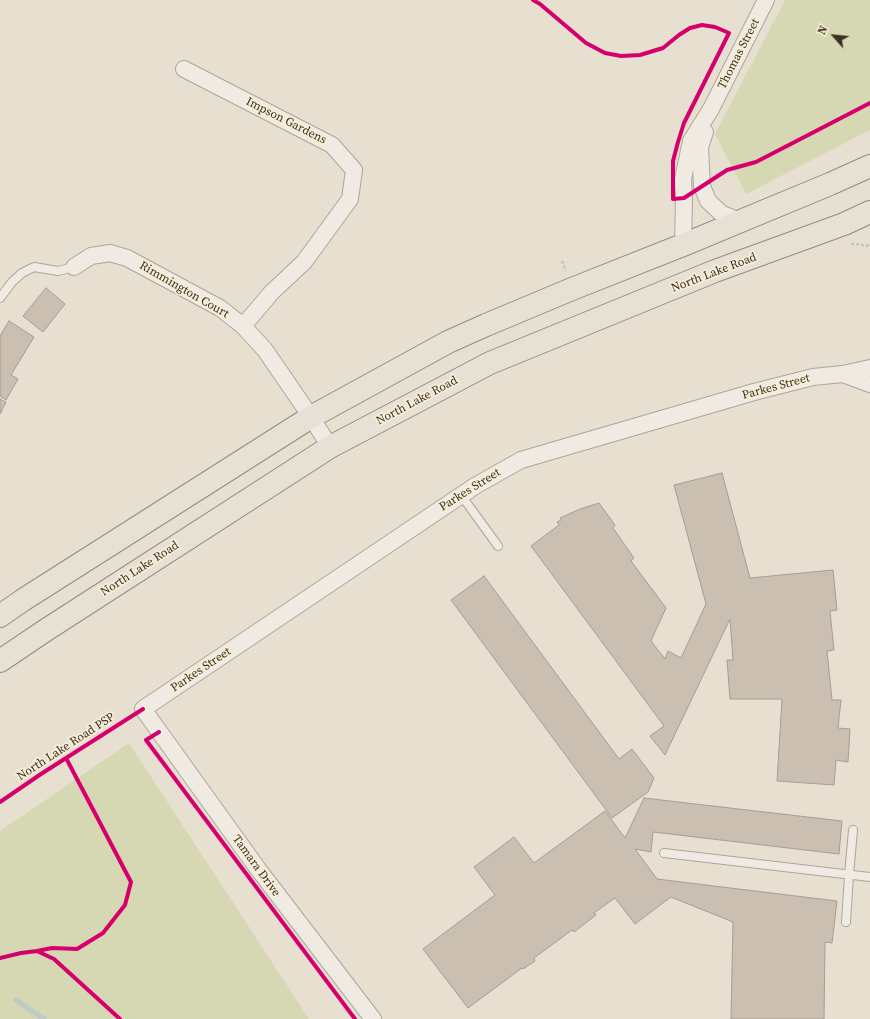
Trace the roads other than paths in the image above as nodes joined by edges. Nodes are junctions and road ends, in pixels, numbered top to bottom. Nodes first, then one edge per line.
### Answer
1 (766, 0) edge
2 (184, 69) dead end
3 (712, 109) junction
4 (870, 166) edge
5 (870, 212) edge
6 (740, 221) junction
7 (683, 244) junction
8 (74, 267) joint
9 (0, 298) edge
10 (243, 326) junction
11 (870, 368) edge
12 (843, 374) junction
13 (870, 384) edge
14 (311, 417) junction
15 (330, 447) junction
16 (461, 495) junction
17 (498, 546) dead end
18 (0, 616) edge
19 (0, 661) edge
20 (143, 709) joint
21 (853, 830) dead end
22 (664, 853) dead end
23 (849, 875) junction
24 (870, 877) edge
25 (846, 922) dead end
26 (373, 1019) edge

1 - 3 street, Thomas Street
2 - 10 street, Impson Gardens
3 - 6 street, Thomas Street
3 - 7 street, Thomas Street
4 - 6 main road
5 - 15 main road, North Lake Road
6 - 7 main road
7 - 14 main road
8 - 9 lane
8 - 10 street, Rimmington Court
10 - 14 street, Rimmington Court
11 - 12 street, Parkes Street
12 - 13 street, Parkes Street
12 - 16 street, Parkes Street
14 - 15 street, Rimmington Court
14 - 18 main road
15 - 19 main road, North Lake Road
16 - 17 lane
16 - 20 street, Parkes Street
20 - 26 street, Tamara Drive
21 - 23 lane
22 - 23 lane
23 - 24 lane
23 - 25 lane

